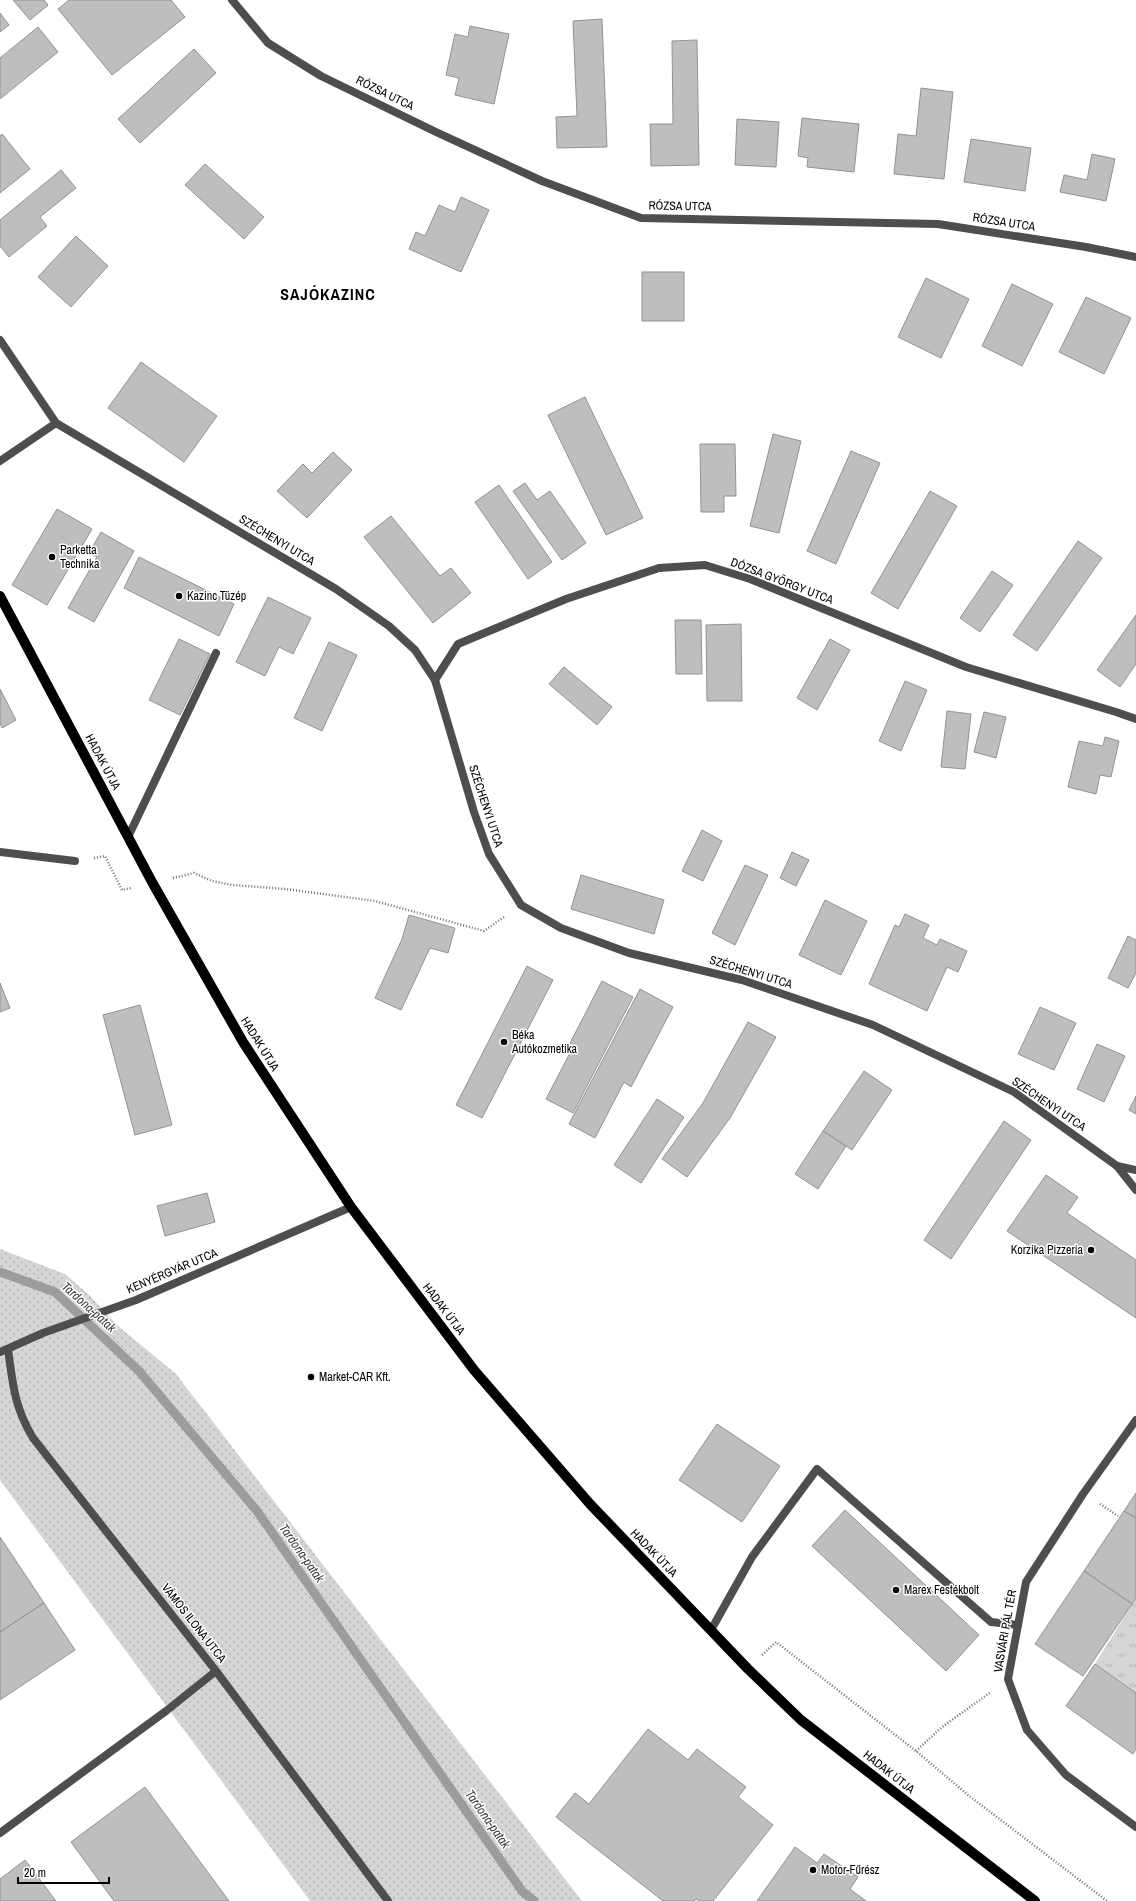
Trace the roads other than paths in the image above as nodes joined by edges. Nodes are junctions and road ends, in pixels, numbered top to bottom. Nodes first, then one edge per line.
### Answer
1 (232, 0) edge
2 (1136, 257) edge
3 (0, 340) edge
4 (56, 423) junction
5 (0, 461) edge
6 (0, 596) edge
7 (216, 653) dead end
8 (435, 680) junction
9 (1136, 719) edge
10 (128, 837) junction
11 (0, 852) edge
12 (75, 861) road end
13 (1117, 1166) junction
14 (1136, 1170) edge
15 (1136, 1190) edge
16 (351, 1207) junction
17 (4, 1351) edge
18 (1136, 1420) edge
19 (1018, 1625) junction
20 (711, 1630) junction
21 (216, 1671) junction
22 (1136, 1827) edge
23 (0, 1833) edge
24 (388, 1901) edge
25 (1035, 1901) edge

1 - 2 street, RÓZSA UTCA
3 - 4 street, SZÉCHENYI UTCA
4 - 5 street
4 - 8 street, SZÉCHENYI UTCA
6 - 10 main road, HADAK ÚTJA
7 - 10 street
8 - 9 street, DÓZSA GYÖRGY UTCA
8 - 13 street, SZÉCHENYI UTCA
10 - 16 main road, HADAK ÚTJA
11 - 12 street
13 - 14 street
13 - 15 street, SZÉCHENYI UTCA
16 - 17 street, KENYÉRGYÁR UTCA
16 - 20 main road, HADAK ÚTJA
17 - 21 street, VÁMOS ILONA UTCA
18 - 19 street, VASVÁRI PÁL TÉR
19 - 20 street
19 - 22 street, VASVÁRI PÁL TÉR
20 - 25 main road, HADAK ÚTJA
21 - 23 street
21 - 24 street, VÁMOS ILONA UTCA

